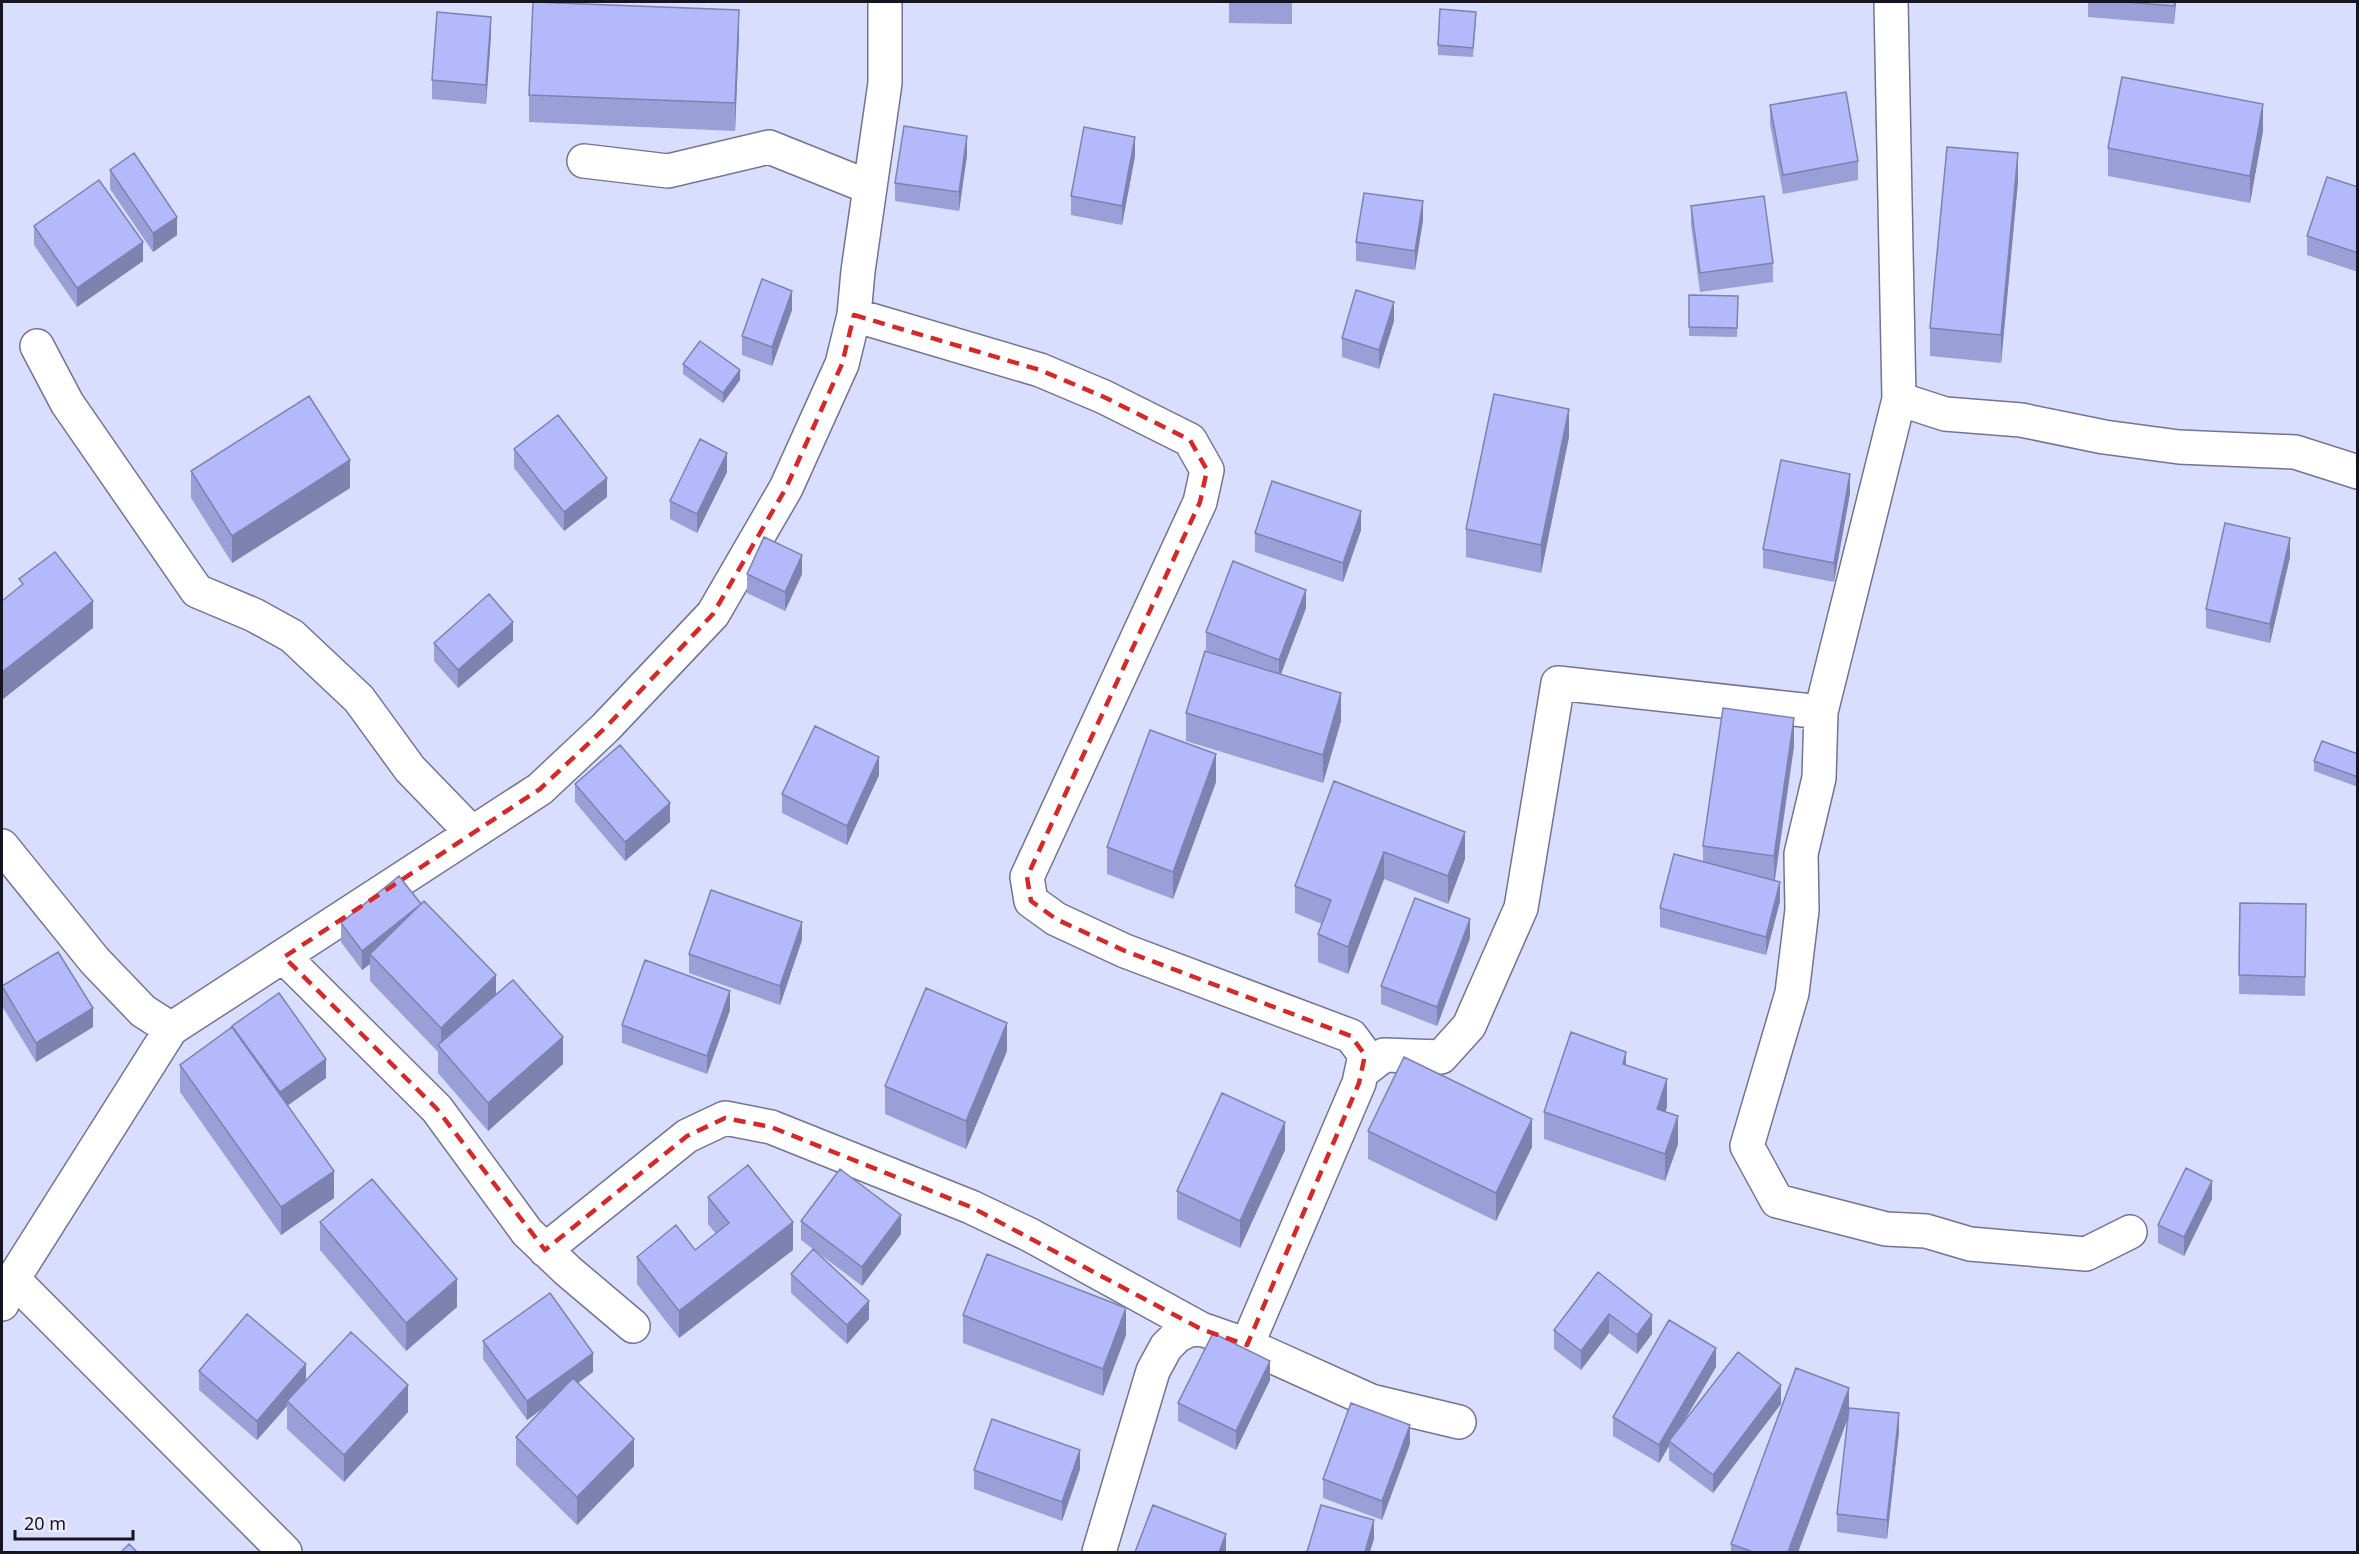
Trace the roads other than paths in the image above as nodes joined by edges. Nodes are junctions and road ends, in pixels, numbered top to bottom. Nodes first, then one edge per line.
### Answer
1 (885, 2) edge
2 (1891, 2) edge
3 (584, 161) dead end
4 (869, 187) junction
5 (854, 315) junction
6 (37, 346) dead end
7 (1899, 399) junction
8 (2358, 472) edge
9 (1821, 712) junction
10 (472, 833) junction
11 (2, 846) edge
12 (284, 957) junction
13 (171, 1029) junction
14 (1362, 1072) junction
15 (2130, 1232) dead end
16 (545, 1250) junction
17 (7, 1292) edge
18 (633, 1326) dead end
19 (1201, 1329) junction
20 (1247, 1345) junction
21 (1459, 1422) dead end
22 (285, 1552) edge
23 (1099, 1552) edge

1 - 4 street
2 - 7 street
3 - 4 street
4 - 5 street
5 - 10 street
5 - 14 street
6 - 10 street
7 - 8 street
7 - 9 street
9 - 14 street
9 - 15 street
10 - 12 street
11 - 13 street
12 - 13 street
12 - 16 street
13 - 17 street
14 - 20 street
16 - 18 street
16 - 19 street
17 - 22 street
19 - 20 street
19 - 23 street
20 - 21 street

